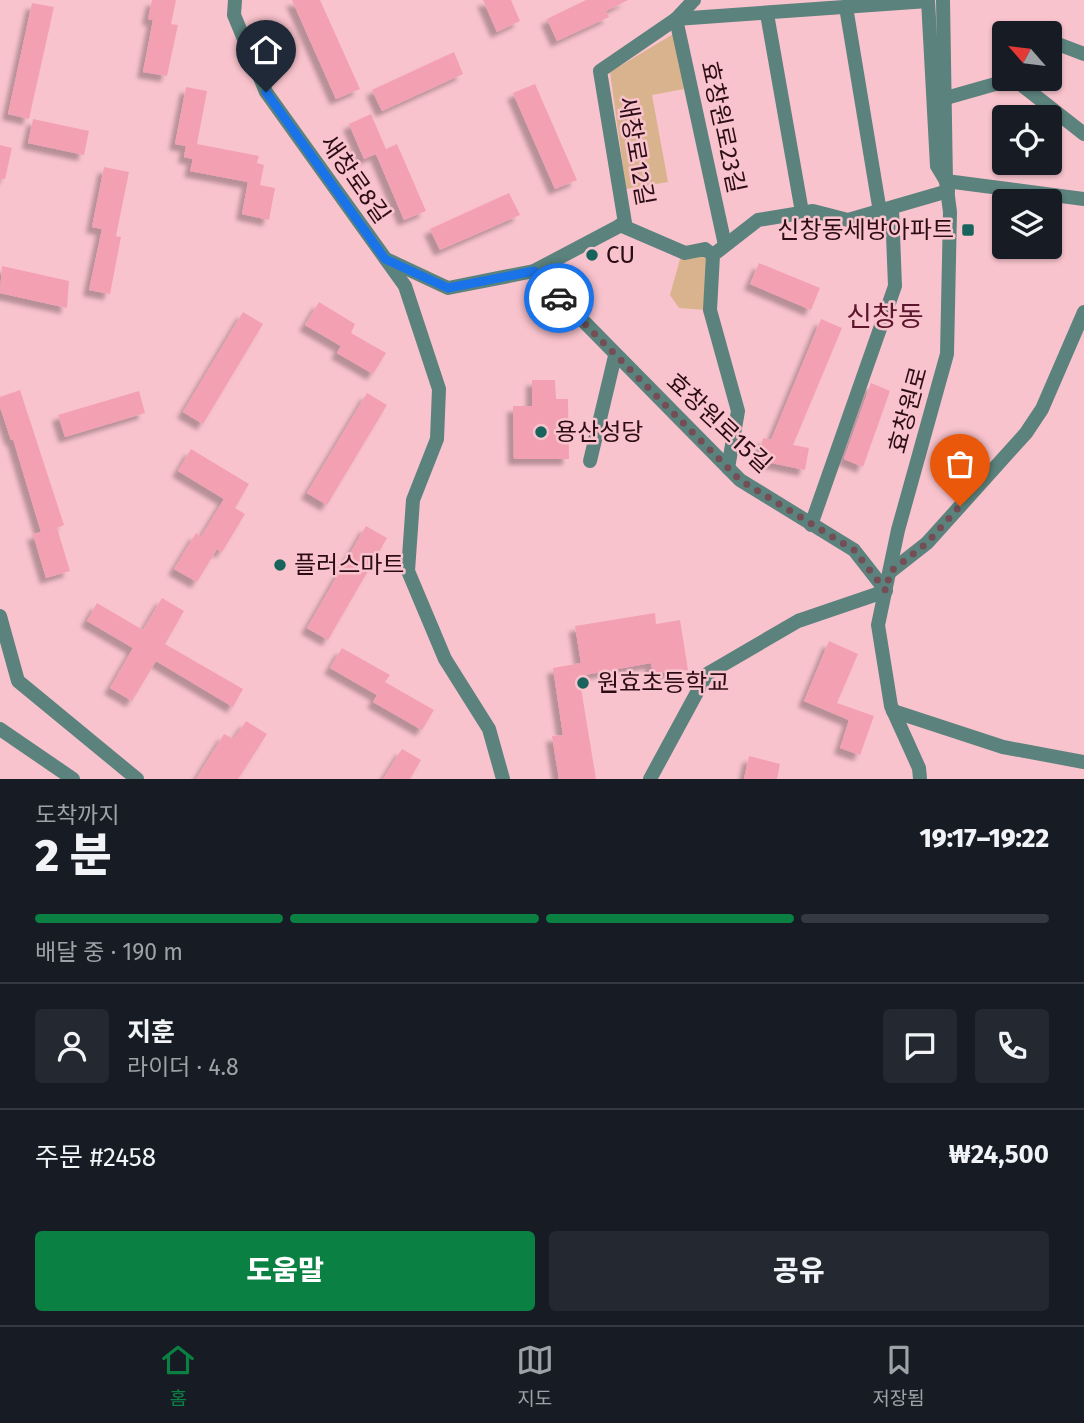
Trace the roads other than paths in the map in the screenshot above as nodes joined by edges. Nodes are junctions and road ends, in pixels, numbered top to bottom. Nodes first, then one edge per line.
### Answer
1 (235, 0) edge
2 (694, 0) edge
3 (928, 0) edge
4 (943, 0) edge
5 (846, 7) junction
6 (767, 14) junction
7 (676, 19) junction
8 (1062, 46) edge
9 (1084, 54) edge
10 (992, 85) edge
11 (1029, 91) edge
12 (946, 97) junction
13 (1084, 134) edge
14 (947, 186) junction
15 (1084, 199) edge
16 (886, 211) junction
17 (802, 212) junction
18 (620, 225) junction
19 (725, 245) junction
20 (713, 255) junction
21 (385, 259) junction
22 (534, 271) junction
23 (1082, 321) edge
24 (615, 356) junction
25 (590, 461) dead end
26 (728, 468) junction
27 (811, 525) junction
28 (890, 572) junction
29 (886, 591) junction
30 (0, 616) edge
31 (893, 711) junction
32 (0, 729) edge
33 (1084, 762) edge
34 (73, 779) edge
35 (137, 779) edge
36 (503, 779) edge
37 (650, 779) edge
38 (920, 779) edge

1 - 21 street, 새창로8길
2 - 7 street, 새창로12길
3 - 5 street
3 - 14 street
4 - 12 street, 효창원로
5 - 6 street
5 - 16 street
6 - 7 street
6 - 17 street
7 - 18 street, 새창로12길
7 - 19 street, 효창원로23길
8 - 9 street
10 - 12 street
11 - 13 street
12 - 14 street, 효창원로
14 - 15 street
14 - 16 street, 효창원로23길
14 - 28 street, 효창원로
16 - 17 street, 효창원로23길
16 - 27 street
17 - 19 street, 효창원로23길
18 - 20 street
18 - 22 street, 새창로12길
19 - 20 street, 효창원로23길
20 - 26 street
21 - 22 street, 새창로12길
21 - 36 street, 새창로8길
22 - 24 street, 효창원로15길
23 - 28 street
24 - 25 street
24 - 26 street, 효창원로15길
26 - 27 street, 효창원로15길
27 - 29 street, 효창원로15길
28 - 29 street, 효창원로
29 - 31 street, 효창원로
29 - 37 street
30 - 35 street
31 - 33 street
31 - 38 street, 효창원로
32 - 34 street

